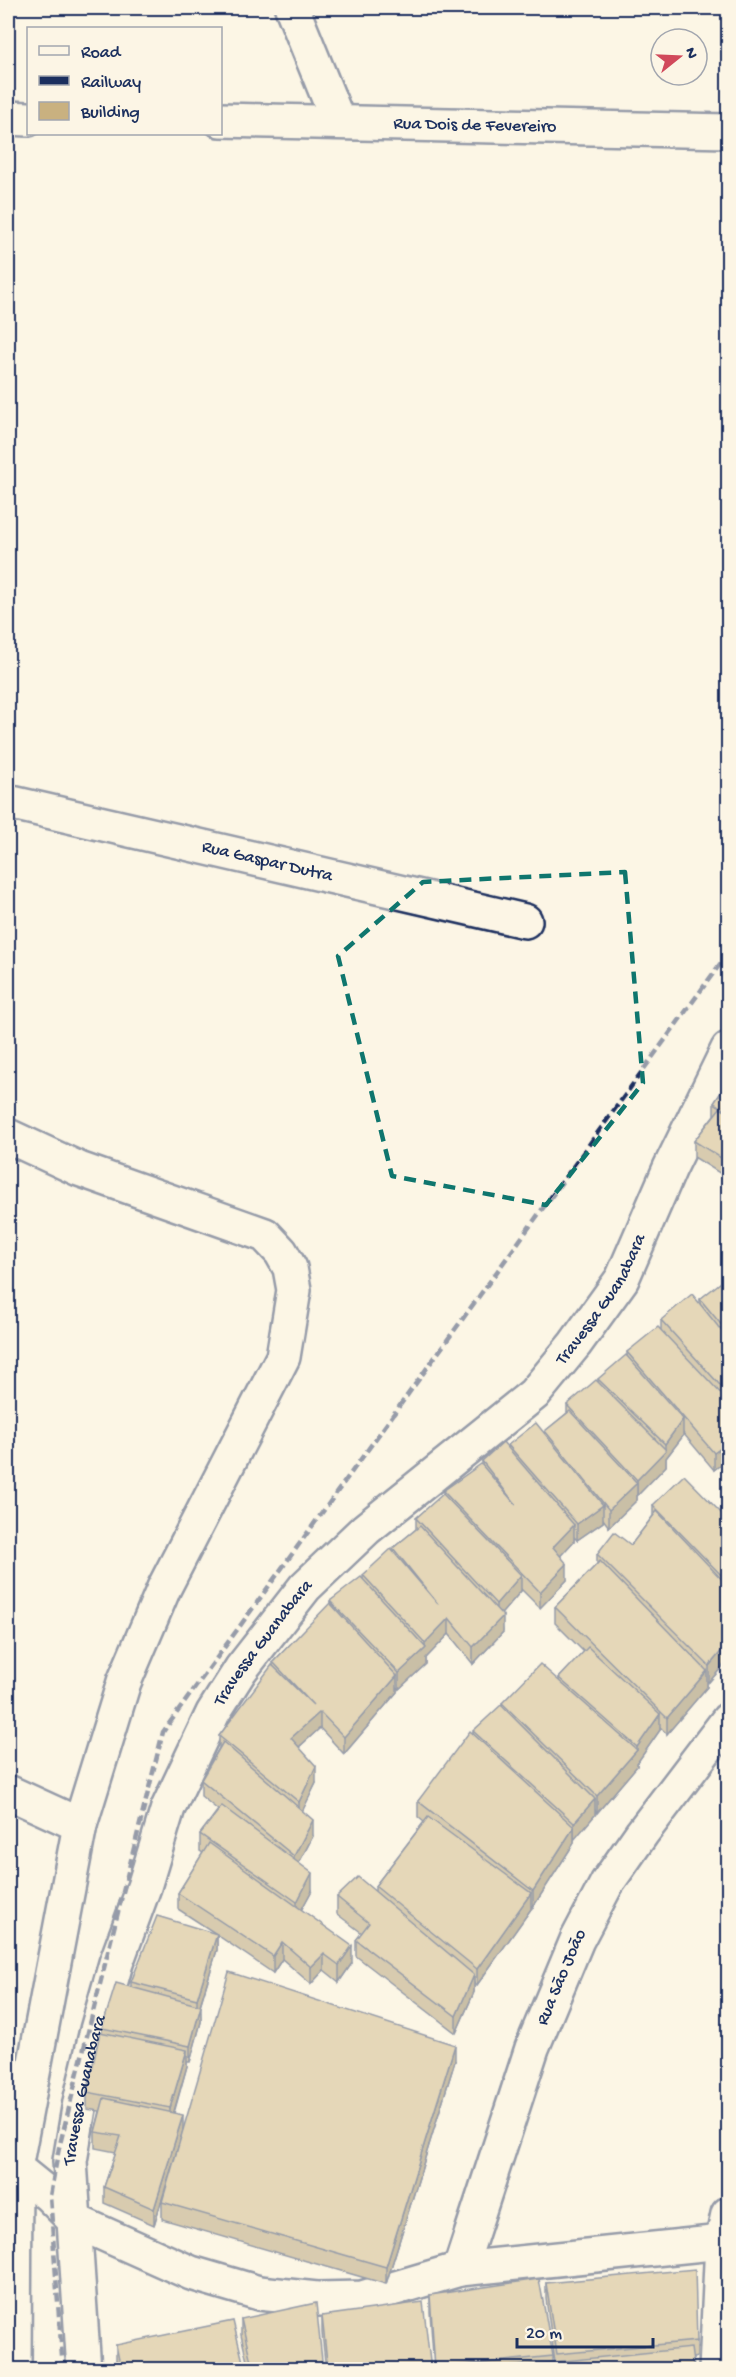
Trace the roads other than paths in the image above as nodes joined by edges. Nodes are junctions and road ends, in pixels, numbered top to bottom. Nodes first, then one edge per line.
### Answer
1 (292, 8) edge
2 (8, 118) edge
3 (27, 118) edge
4 (222, 120) edge
5 (338, 121) junction
6 (729, 131) edge
7 (8, 802) edge
8 (525, 921) dead end
9 (729, 1050) edge
10 (8, 1136) edge
11 (729, 1720) edge
12 (8, 1792) edge
13 (80, 1826) junction
14 (11, 2165) edge
15 (75, 2221) junction
16 (725, 2228) edge
17 (460, 2269) junction
18 (14, 2370) edge
19 (84, 2370) edge
20 (716, 2370) edge

1 - 5 street
2 - 3 street
4 - 5 street, Rua Dois de Fevereiro
5 - 6 street, Rua Dois de Fevereiro
7 - 8 street, Rua Gaspar Dutra
9 - 15 street, Travessa Guanabara
10 - 13 street
11 - 17 street, Rua São João
12 - 13 street
13 - 14 street
14 - 15 street
14 - 18 street
15 - 17 street
15 - 19 street, Travessa Guanabara
16 - 17 street
16 - 20 street

